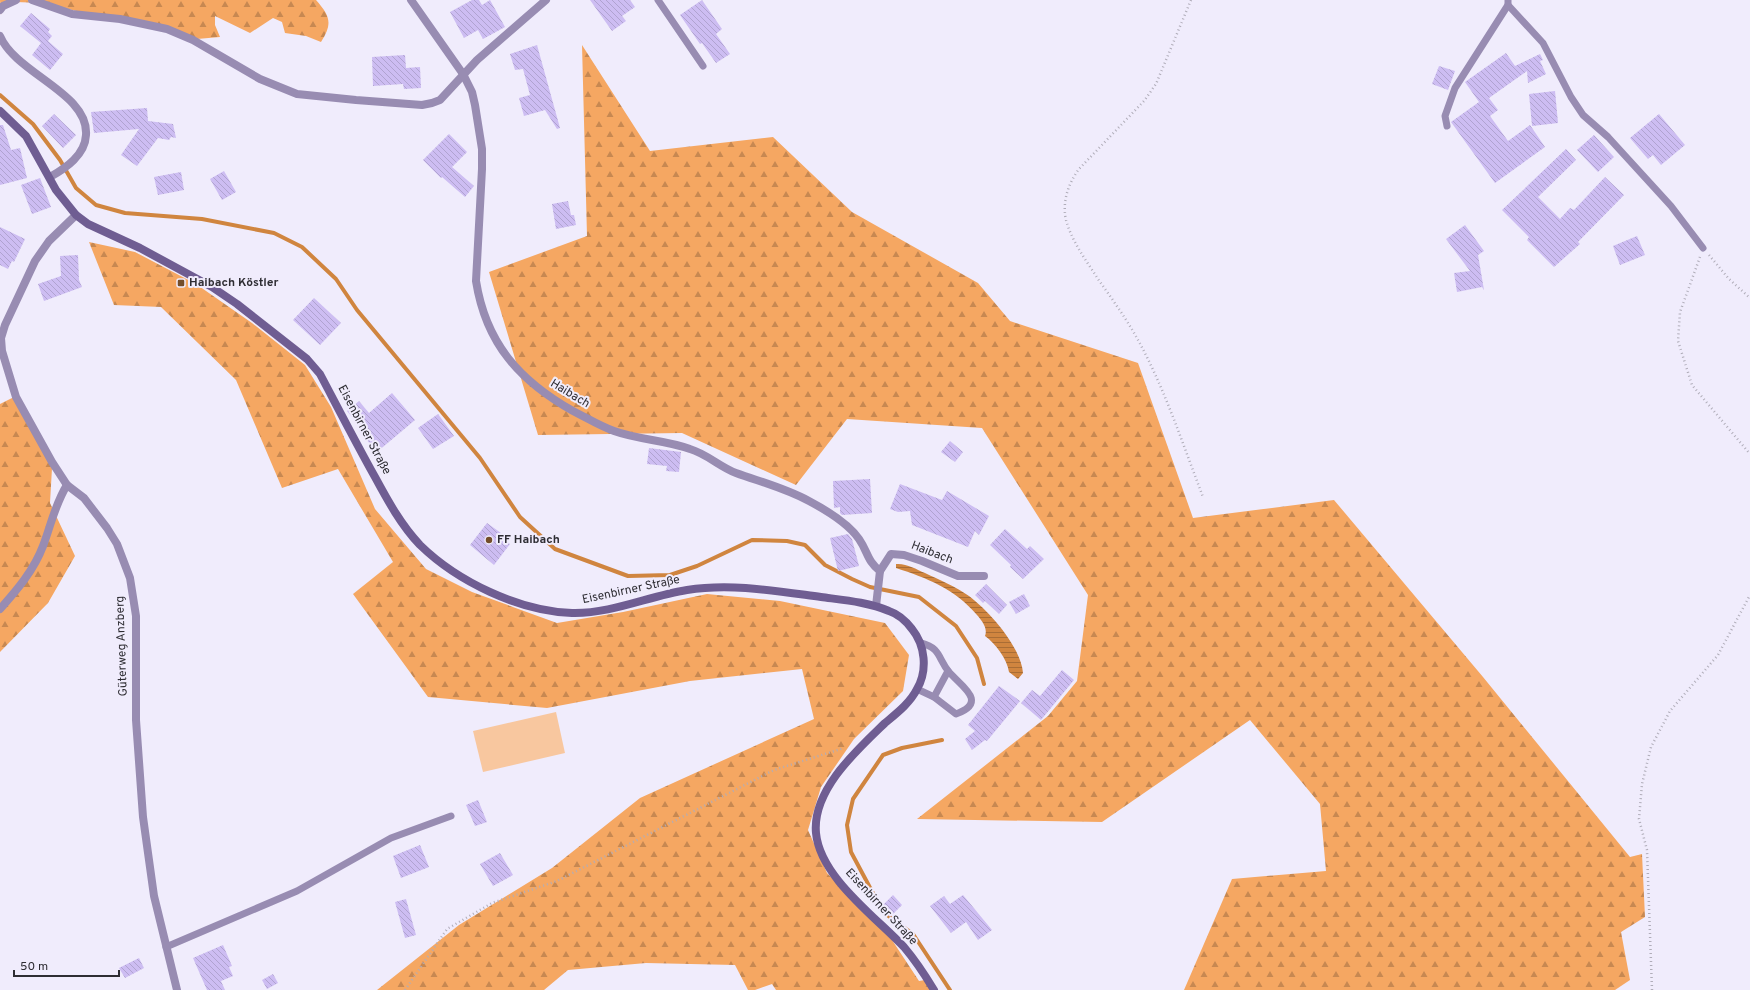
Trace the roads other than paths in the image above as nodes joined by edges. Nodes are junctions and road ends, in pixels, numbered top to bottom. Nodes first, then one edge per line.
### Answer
1 (16, 0) edge
2 (32, 0) edge
3 (411, 0) edge
4 (546, 0) edge
5 (658, 0) edge
6 (1508, 2) edge
7 (1, 7) edge
8 (0, 36) edge
9 (703, 66) dead end
10 (463, 74) junction
11 (0, 111) edge
12 (1447, 126) dead end
13 (50, 177) junction
14 (76, 215) junction
15 (1703, 248) road end
16 (66, 485) junction
17 (880, 575) junction
18 (984, 576) dead end
19 (876, 606) junction
20 (0, 609) edge
21 (921, 644) junction
22 (948, 671) junction
23 (917, 689) junction
24 (934, 697) junction
25 (451, 816) dead end
26 (166, 947) junction
27 (178, 990) edge
28 (934, 990) edge

1 - 7 street
2 - 10 street
3 - 10 street, Haibach
4 - 10 street
5 - 9 lane
6 - 12 lane
6 - 15 lane
8 - 13 street
10 - 17 street, Haibach
11 - 13 main road, Eisenbirner Straße
13 - 14 main road, Eisenbirner Straße
14 - 16 street, Güterweg Anzberg
14 - 19 main road, Eisenbirner Straße
16 - 20 street
16 - 26 street, Güterweg Anzberg
17 - 18 street, Haibach
17 - 19 street, Haibach
19 - 21 main road, Eisenbirner Straße
21 - 22 lane
21 - 23 main road, Eisenbirner Straße
22 - 24 lane
22 - 24 lane
23 - 24 lane
23 - 28 main road, Eisenbirner Straße
25 - 26 lane
26 - 27 street, Güterweg Anzberg

